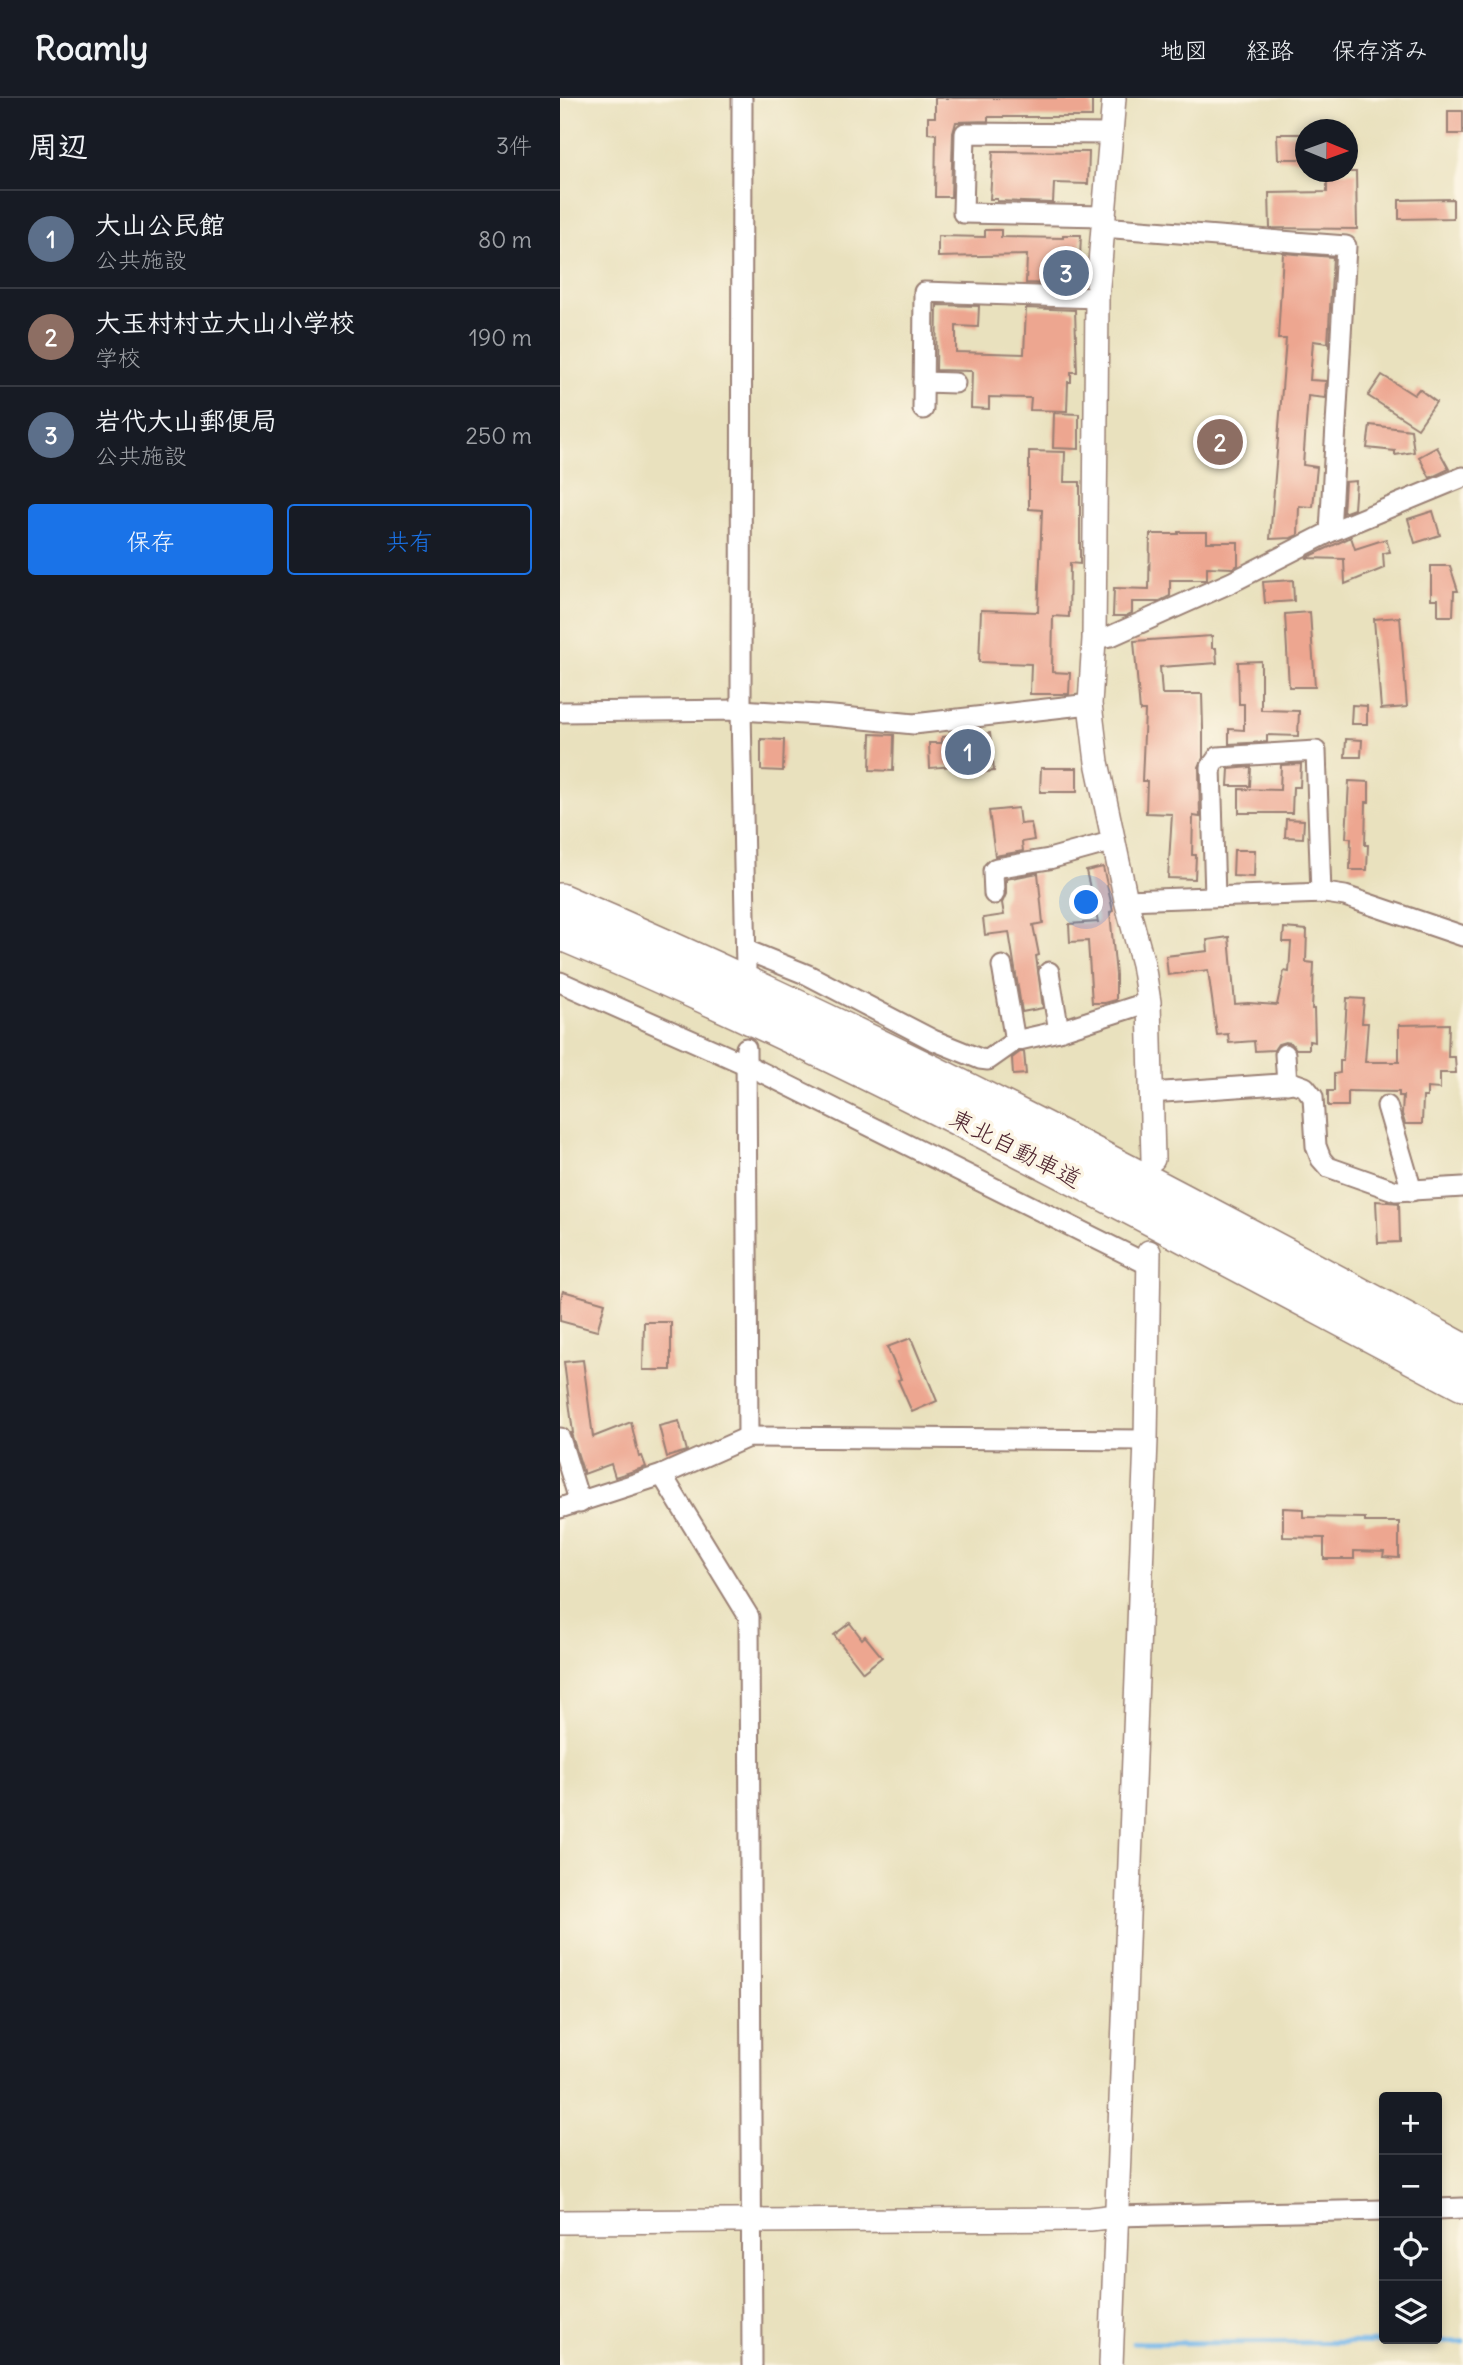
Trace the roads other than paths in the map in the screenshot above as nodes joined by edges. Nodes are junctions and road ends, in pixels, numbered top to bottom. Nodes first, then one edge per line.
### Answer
1 (742, 98) edge
2 (1114, 98) edge
3 (1110, 134) junction
4 (1103, 221) junction
5 (1097, 298) junction
6 (923, 382) junction
7 (955, 383) dead end
8 (923, 409) dead end
9 (1463, 477) edge
10 (1330, 532) junction
11 (1094, 639) junction
12 (1090, 704) junction
13 (741, 710) junction
14 (560, 712) edge
15 (1114, 841) junction
16 (1321, 893) junction
17 (994, 894) dead end
18 (1215, 896) junction
19 (1126, 900) junction
20 (560, 901) edge
21 (560, 932) edge
22 (1463, 936) edge
23 (1002, 966) dead end
24 (1049, 972) dead end
25 (560, 982) edge
26 (1149, 1002) junction
27 (1059, 1031) junction
28 (1014, 1041) junction
29 (1285, 1054) dead end
30 (747, 1056) junction
31 (1287, 1084) junction
32 (1150, 1093) junction
33 (1387, 1106) dead end
34 (1153, 1159) dead end
35 (1463, 1187) edge
36 (1412, 1191) junction
37 (1149, 1258) joint
38 (1463, 1351) edge
39 (1463, 1383) edge
40 (748, 1437) junction
41 (560, 1438) edge
42 (1146, 1440) junction
43 (662, 1475) junction
44 (580, 1503) junction
45 (560, 1508) edge
46 (1463, 2208) edge
47 (1442, 2209) edge
48 (1379, 2210) edge
49 (1116, 2216) junction
50 (751, 2221) junction
51 (560, 2222) edge
52 (752, 2365) edge
53 (1111, 2365) edge

1 - 13 street
2 - 3 street
3 - 4 street
3 - 4 street
4 - 5 street
4 - 10 street
5 - 6 street
5 - 11 street
6 - 7 street
6 - 8 street
9 - 10 street
10 - 11 street
11 - 12 street
12 - 13 street
12 - 15 street
13 - 14 street
13 - 28 street
15 - 17 street
15 - 19 street
16 - 18 street
16 - 18 street
16 - 22 street
18 - 19 street
19 - 26 street
20 - 38 highway, 東北自動車道
21 - 39 highway, 東北自動車道
23 - 28 street
24 - 27 street
25 - 30 street
26 - 27 street
26 - 32 street
27 - 28 street
29 - 31 street
30 - 37 street
30 - 40 street
31 - 32 street
31 - 36 street
32 - 34 street
33 - 36 street
35 - 36 street
37 - 42 street
40 - 42 street
40 - 43 street
41 - 44 street
42 - 49 street
43 - 44 street
43 - 50 street
44 - 45 street
46 - 47 street
48 - 49 street
49 - 50 street
49 - 53 street
50 - 51 street
50 - 52 street

